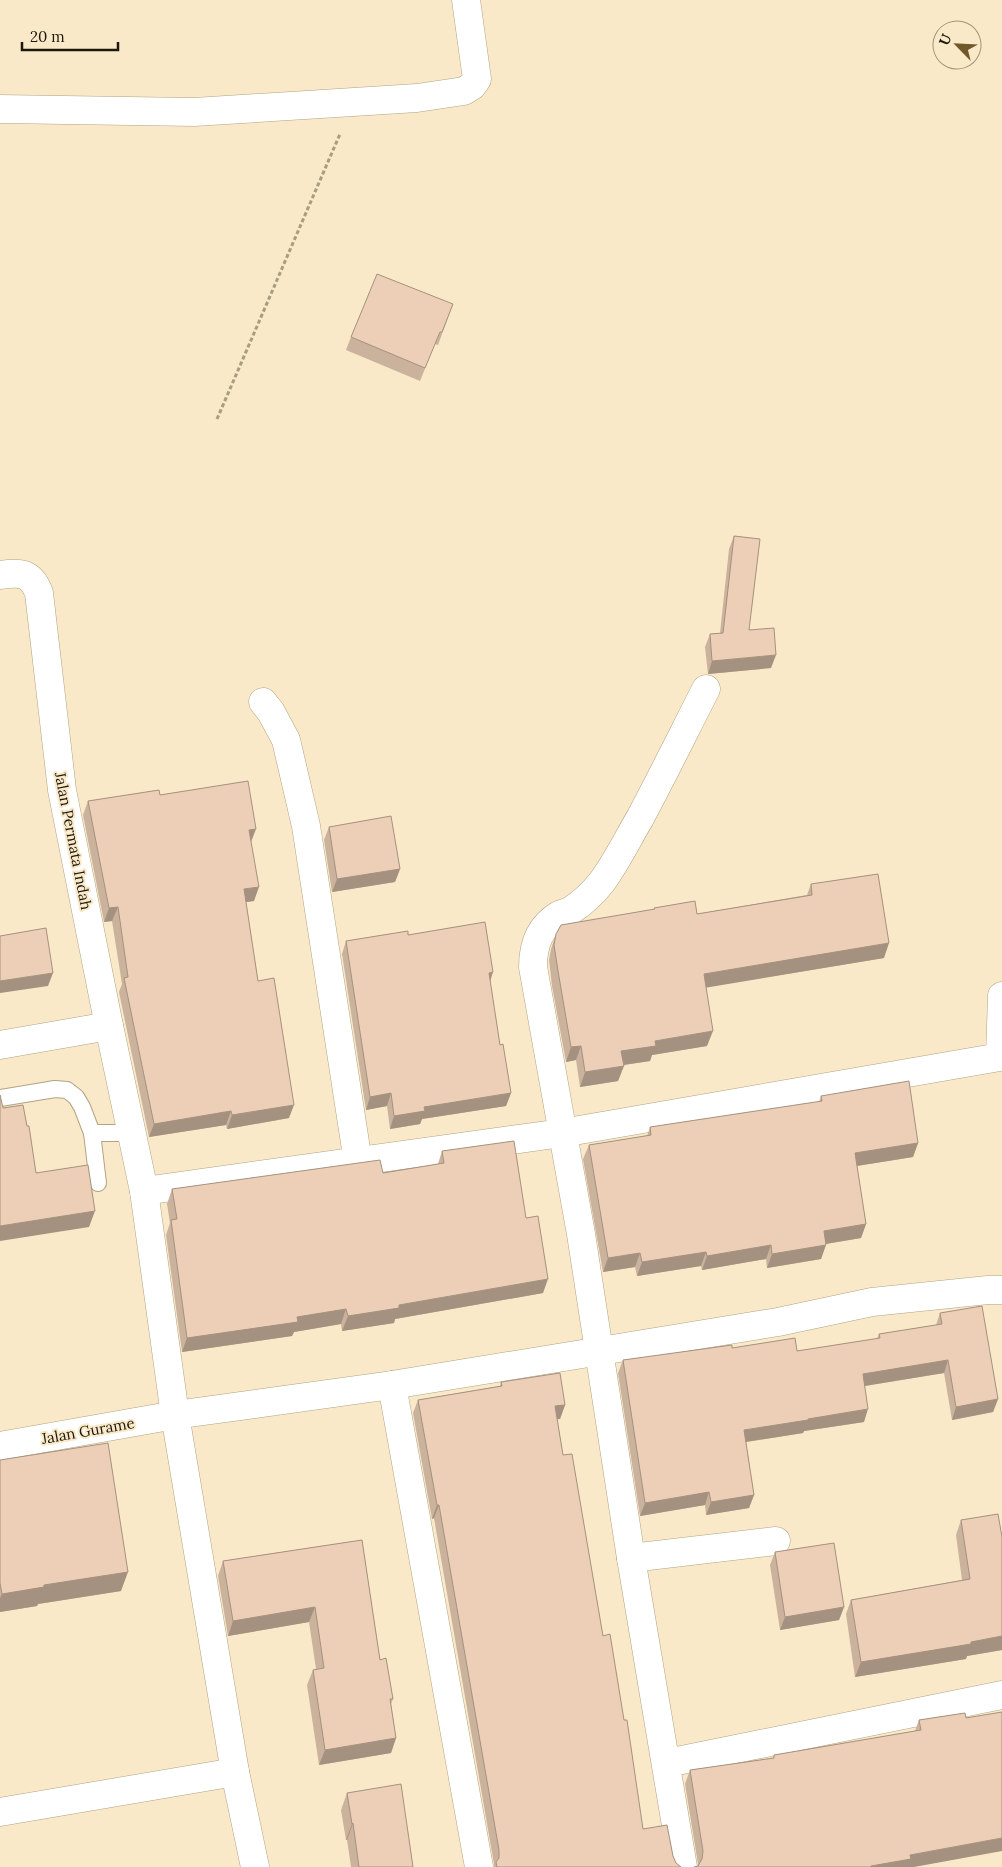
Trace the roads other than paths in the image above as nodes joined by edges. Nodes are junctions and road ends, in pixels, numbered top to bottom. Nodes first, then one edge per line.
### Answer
1 (466, 0) edge
2 (0, 108) edge
3 (0, 575) edge
4 (706, 689) dead end
5 (263, 702) dead end
6 (1002, 996) edge
7 (109, 1026) junction
8 (0, 1046) edge
9 (0, 1098) edge
10 (92, 1132) junction
11 (132, 1133) junction
12 (562, 1133) junction
13 (358, 1162) junction
14 (98, 1183) dead end
15 (144, 1192) junction
16 (1002, 1290) edge
17 (600, 1350) junction
18 (392, 1385) junction
19 (175, 1415) junction
20 (0, 1446) edge
21 (776, 1541) dead end
22 (631, 1558) junction
23 (1002, 1695) edge
24 (667, 1763) junction
25 (235, 1772) junction
26 (0, 1812) edge
27 (255, 1867) edge
28 (479, 1867) edge
29 (683, 1867) edge

1 - 2 street
3 - 7 street, Jalan Permata Indah
4 - 12 street
5 - 13 street
6 - 12 street
7 - 8 street
7 - 11 street
9 - 10 lane
10 - 11 lane
10 - 14 lane
11 - 15 street
12 - 13 street
12 - 17 street
13 - 15 street
15 - 19 street
16 - 17 street, Jalan Gurame
17 - 18 street, Jalan Gurame
17 - 22 street
18 - 19 street, Jalan Gurame
18 - 28 street
19 - 20 street, Jalan Gurame
19 - 25 street
21 - 22 street
22 - 24 street
23 - 24 street
24 - 29 street
25 - 26 street
25 - 27 street

